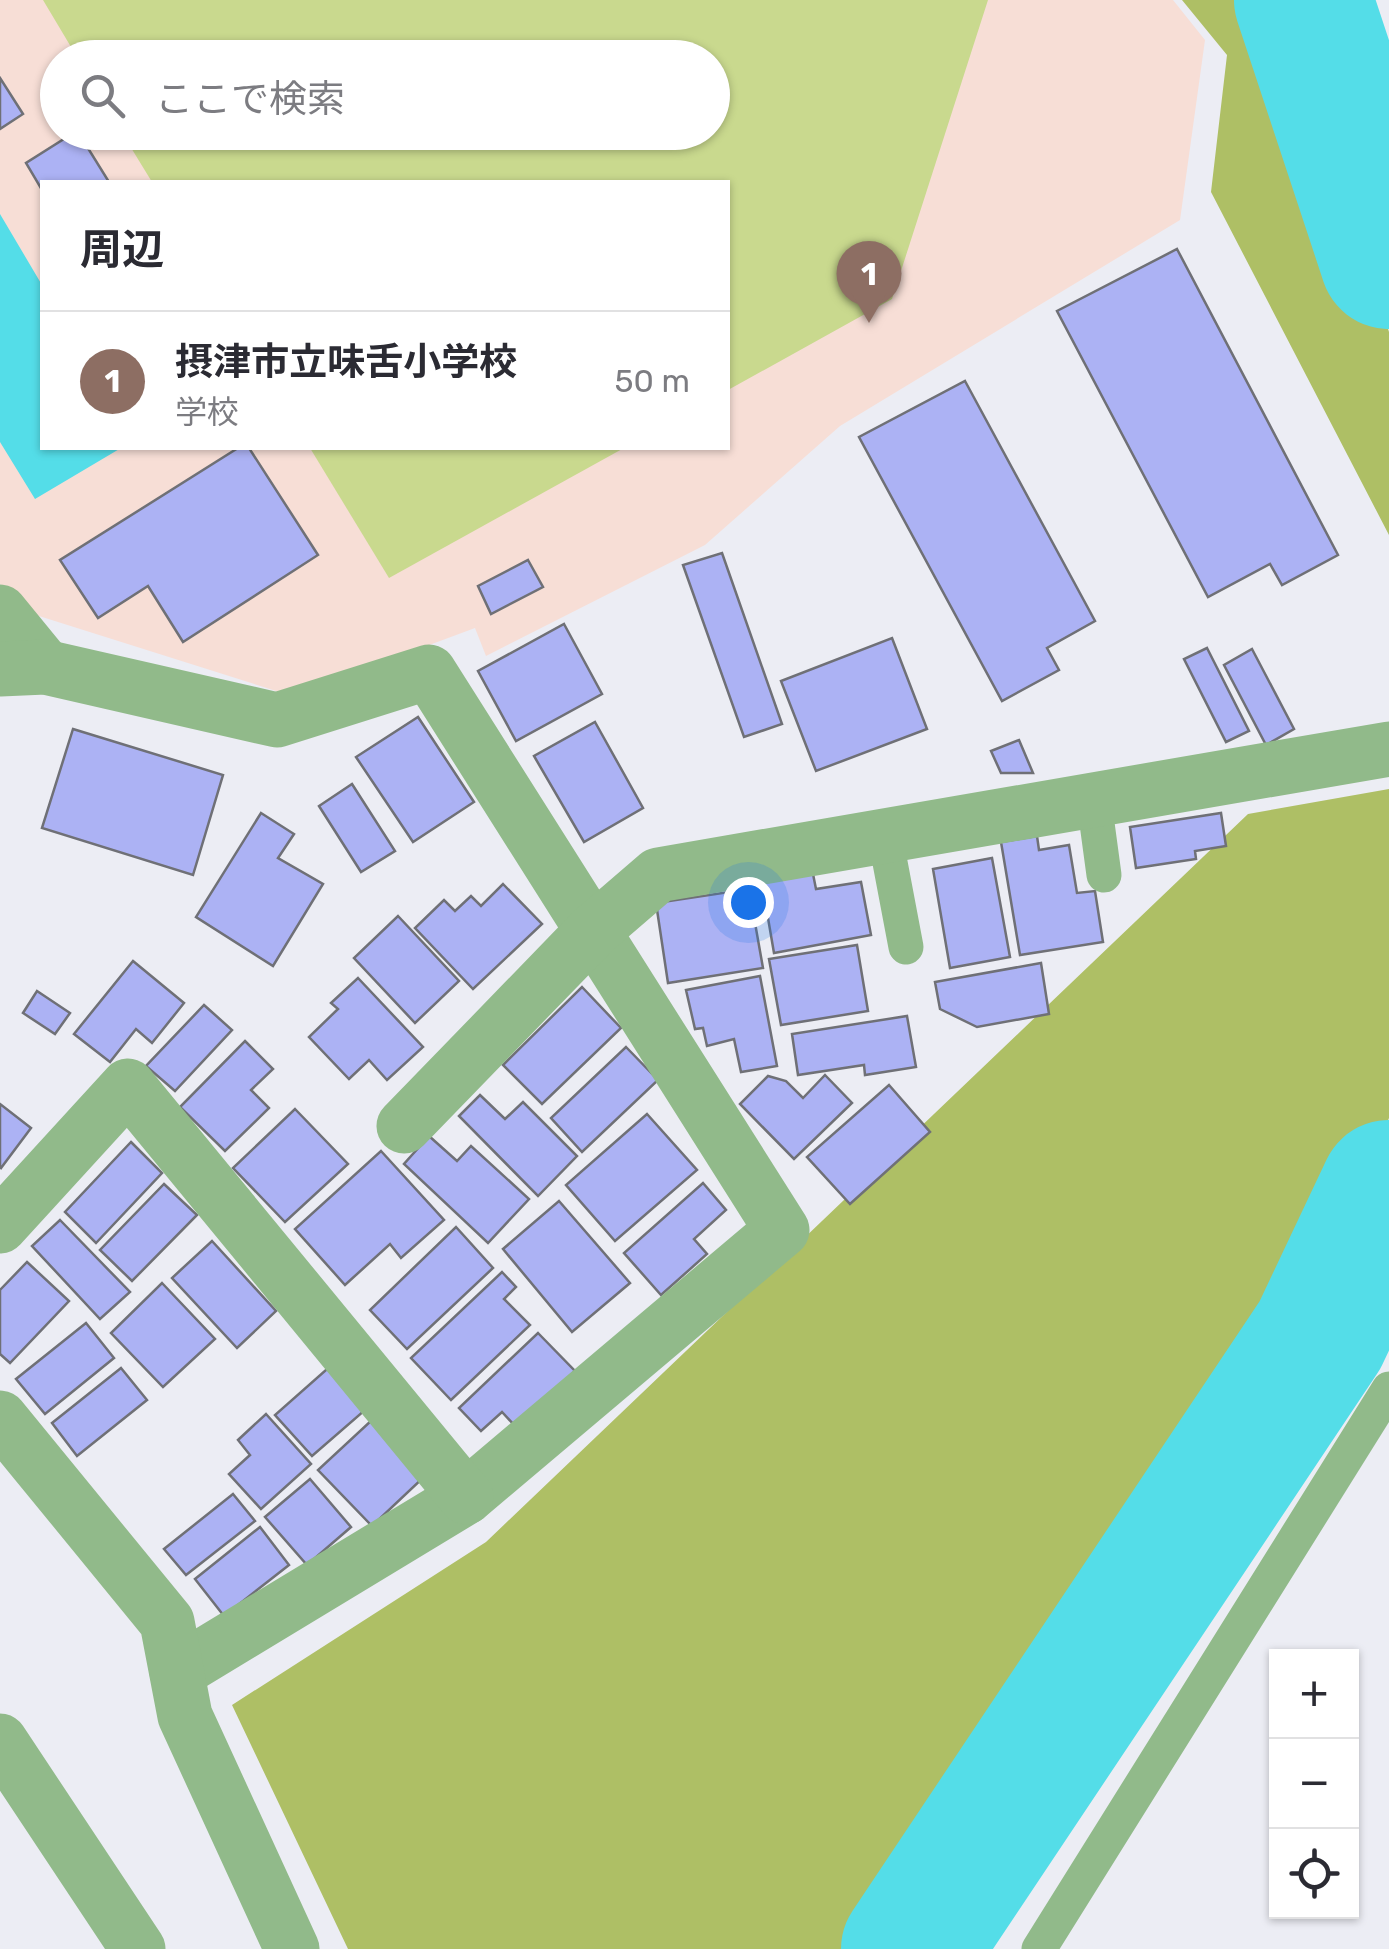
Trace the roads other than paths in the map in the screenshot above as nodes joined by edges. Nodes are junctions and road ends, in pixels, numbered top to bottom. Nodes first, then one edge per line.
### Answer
1 (0, 612) edge
2 (22, 668) edge
3 (1389, 750) edge
4 (1094, 800) junction
5 (886, 836) junction
6 (1104, 876) dead end
7 (593, 931) junction
8 (906, 946) dead end
9 (404, 1126) dead end
10 (0, 1226) edge
11 (1389, 1389) edge
12 (0, 1418) edge
13 (466, 1497) junction
14 (177, 1672) junction
15 (0, 1741) edge
16 (138, 1949) edge
17 (292, 1949) edge
18 (1039, 1949) edge

1 - 2 street
2 - 7 street
3 - 4 street
4 - 5 street
4 - 6 lane
5 - 7 street
5 - 8 lane
7 - 9 street
7 - 13 street
10 - 13 street
11 - 18 lane
12 - 14 street
13 - 14 street
14 - 17 street
15 - 16 street

